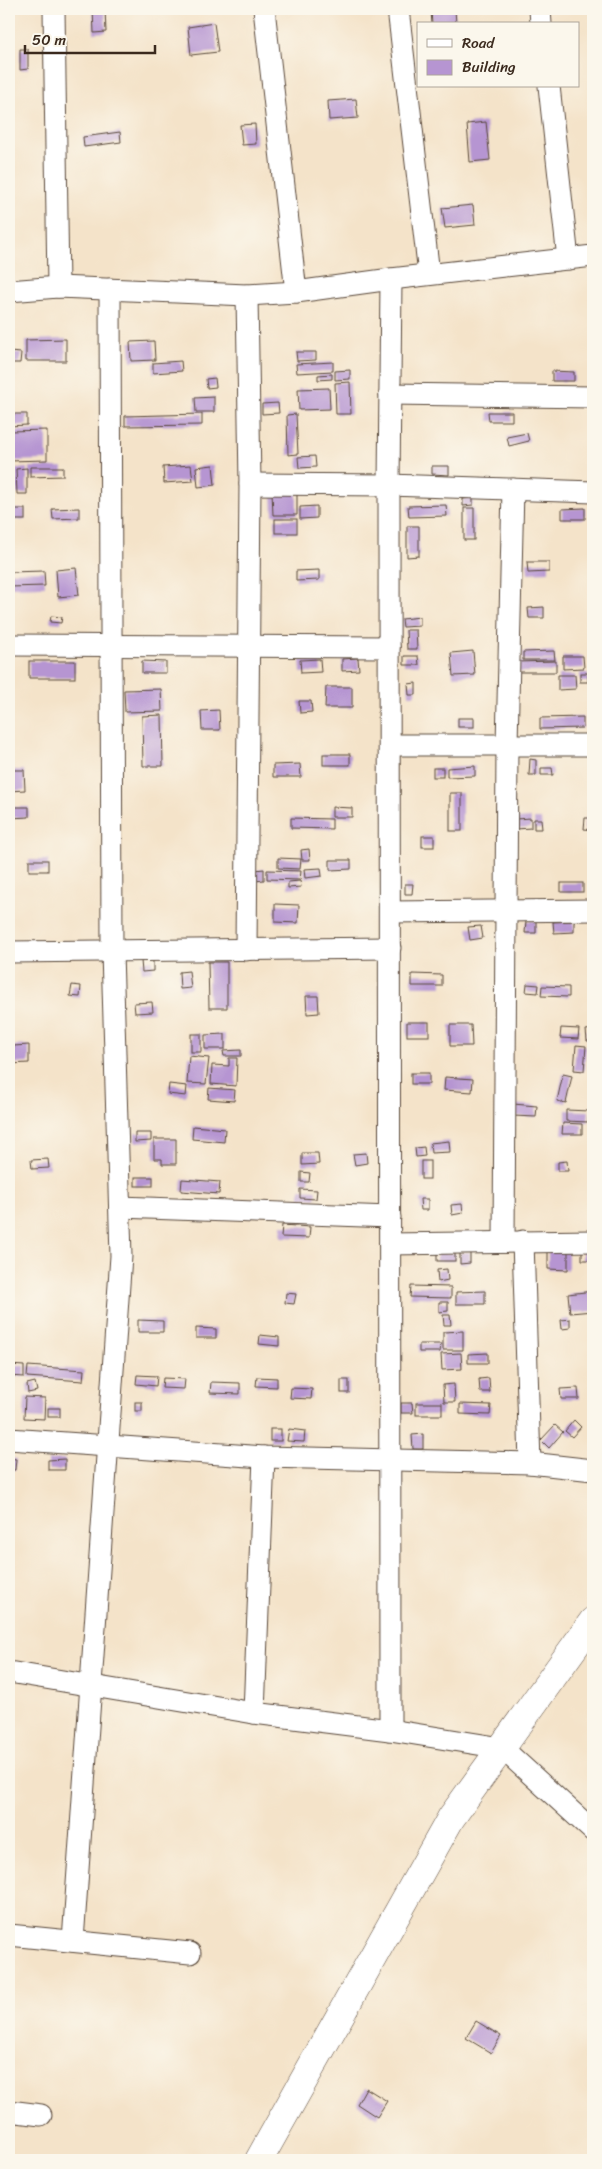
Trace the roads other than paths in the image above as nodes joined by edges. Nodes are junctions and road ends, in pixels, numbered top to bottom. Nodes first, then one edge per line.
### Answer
1 (54, 9) edge
2 (264, 9) edge
3 (398, 9) edge
4 (540, 9) edge
5 (541, 22) edge
6 (548, 88) edge
7 (593, 256) edge
8 (568, 259) junction
9 (429, 274) junction
10 (390, 279) junction
11 (58, 287) junction
12 (110, 289) junction
13 (9, 291) edge
14 (296, 292) junction
15 (247, 296) junction
16 (390, 394) junction
17 (593, 397) edge
18 (250, 484) junction
19 (389, 485) junction
20 (513, 489) junction
21 (593, 492) edge
22 (9, 645) edge
23 (112, 646) junction
24 (248, 646) junction
25 (389, 648) junction
26 (507, 744) junction
27 (390, 745) junction
28 (593, 745) edge
29 (593, 910) edge
30 (507, 911) junction
31 (390, 912) junction
32 (390, 948) junction
33 (246, 950) junction
34 (9, 952) edge
35 (112, 952) junction
36 (120, 1207) junction
37 (390, 1217) junction
38 (513, 1241) junction
39 (593, 1241) edge
40 (390, 1244) junction
41 (9, 1439) edge
42 (110, 1445) junction
43 (264, 1457) junction
44 (390, 1460) junction
45 (530, 1463) junction
46 (593, 1470) edge
47 (593, 1623) edge
48 (9, 1672) edge
49 (92, 1687) junction
50 (254, 1713) junction
51 (390, 1730) junction
52 (502, 1748) junction
53 (593, 1831) edge
54 (9, 1935) edge
55 (73, 1942) junction
56 (190, 1953) dead end
57 (9, 2111) edge
58 (41, 2115) dead end
59 (259, 2160) edge

1 - 11 street
2 - 14 street
3 - 9 street
4 - 5 street
6 - 8 street
7 - 8 street
8 - 9 street
9 - 10 street
10 - 14 street
10 - 16 street
11 - 12 street
11 - 13 street
12 - 15 street
12 - 23 street
14 - 15 street
15 - 18 street
16 - 17 street
16 - 19 street
18 - 19 street
18 - 24 street
19 - 20 street
19 - 25 street
20 - 21 street
20 - 26 street
22 - 23 street
23 - 24 street
23 - 35 street
24 - 25 street
24 - 33 street
25 - 27 street
26 - 27 street
26 - 28 street
26 - 30 street
27 - 31 street
29 - 30 street
30 - 31 street
30 - 38 street
31 - 32 street
32 - 33 street
32 - 37 street
33 - 35 street
34 - 35 street
35 - 36 street
36 - 37 street
36 - 42 street
37 - 40 street
38 - 39 street
38 - 40 street
38 - 45 street
40 - 44 street
41 - 42 street
42 - 43 street
42 - 49 street
43 - 44 street
43 - 50 street
44 - 45 street
44 - 51 street
45 - 46 street
47 - 52 street
48 - 49 street
49 - 50 street
49 - 55 street
50 - 51 street
51 - 52 street
52 - 53 street
52 - 59 street
54 - 55 street
55 - 56 street
57 - 58 street

